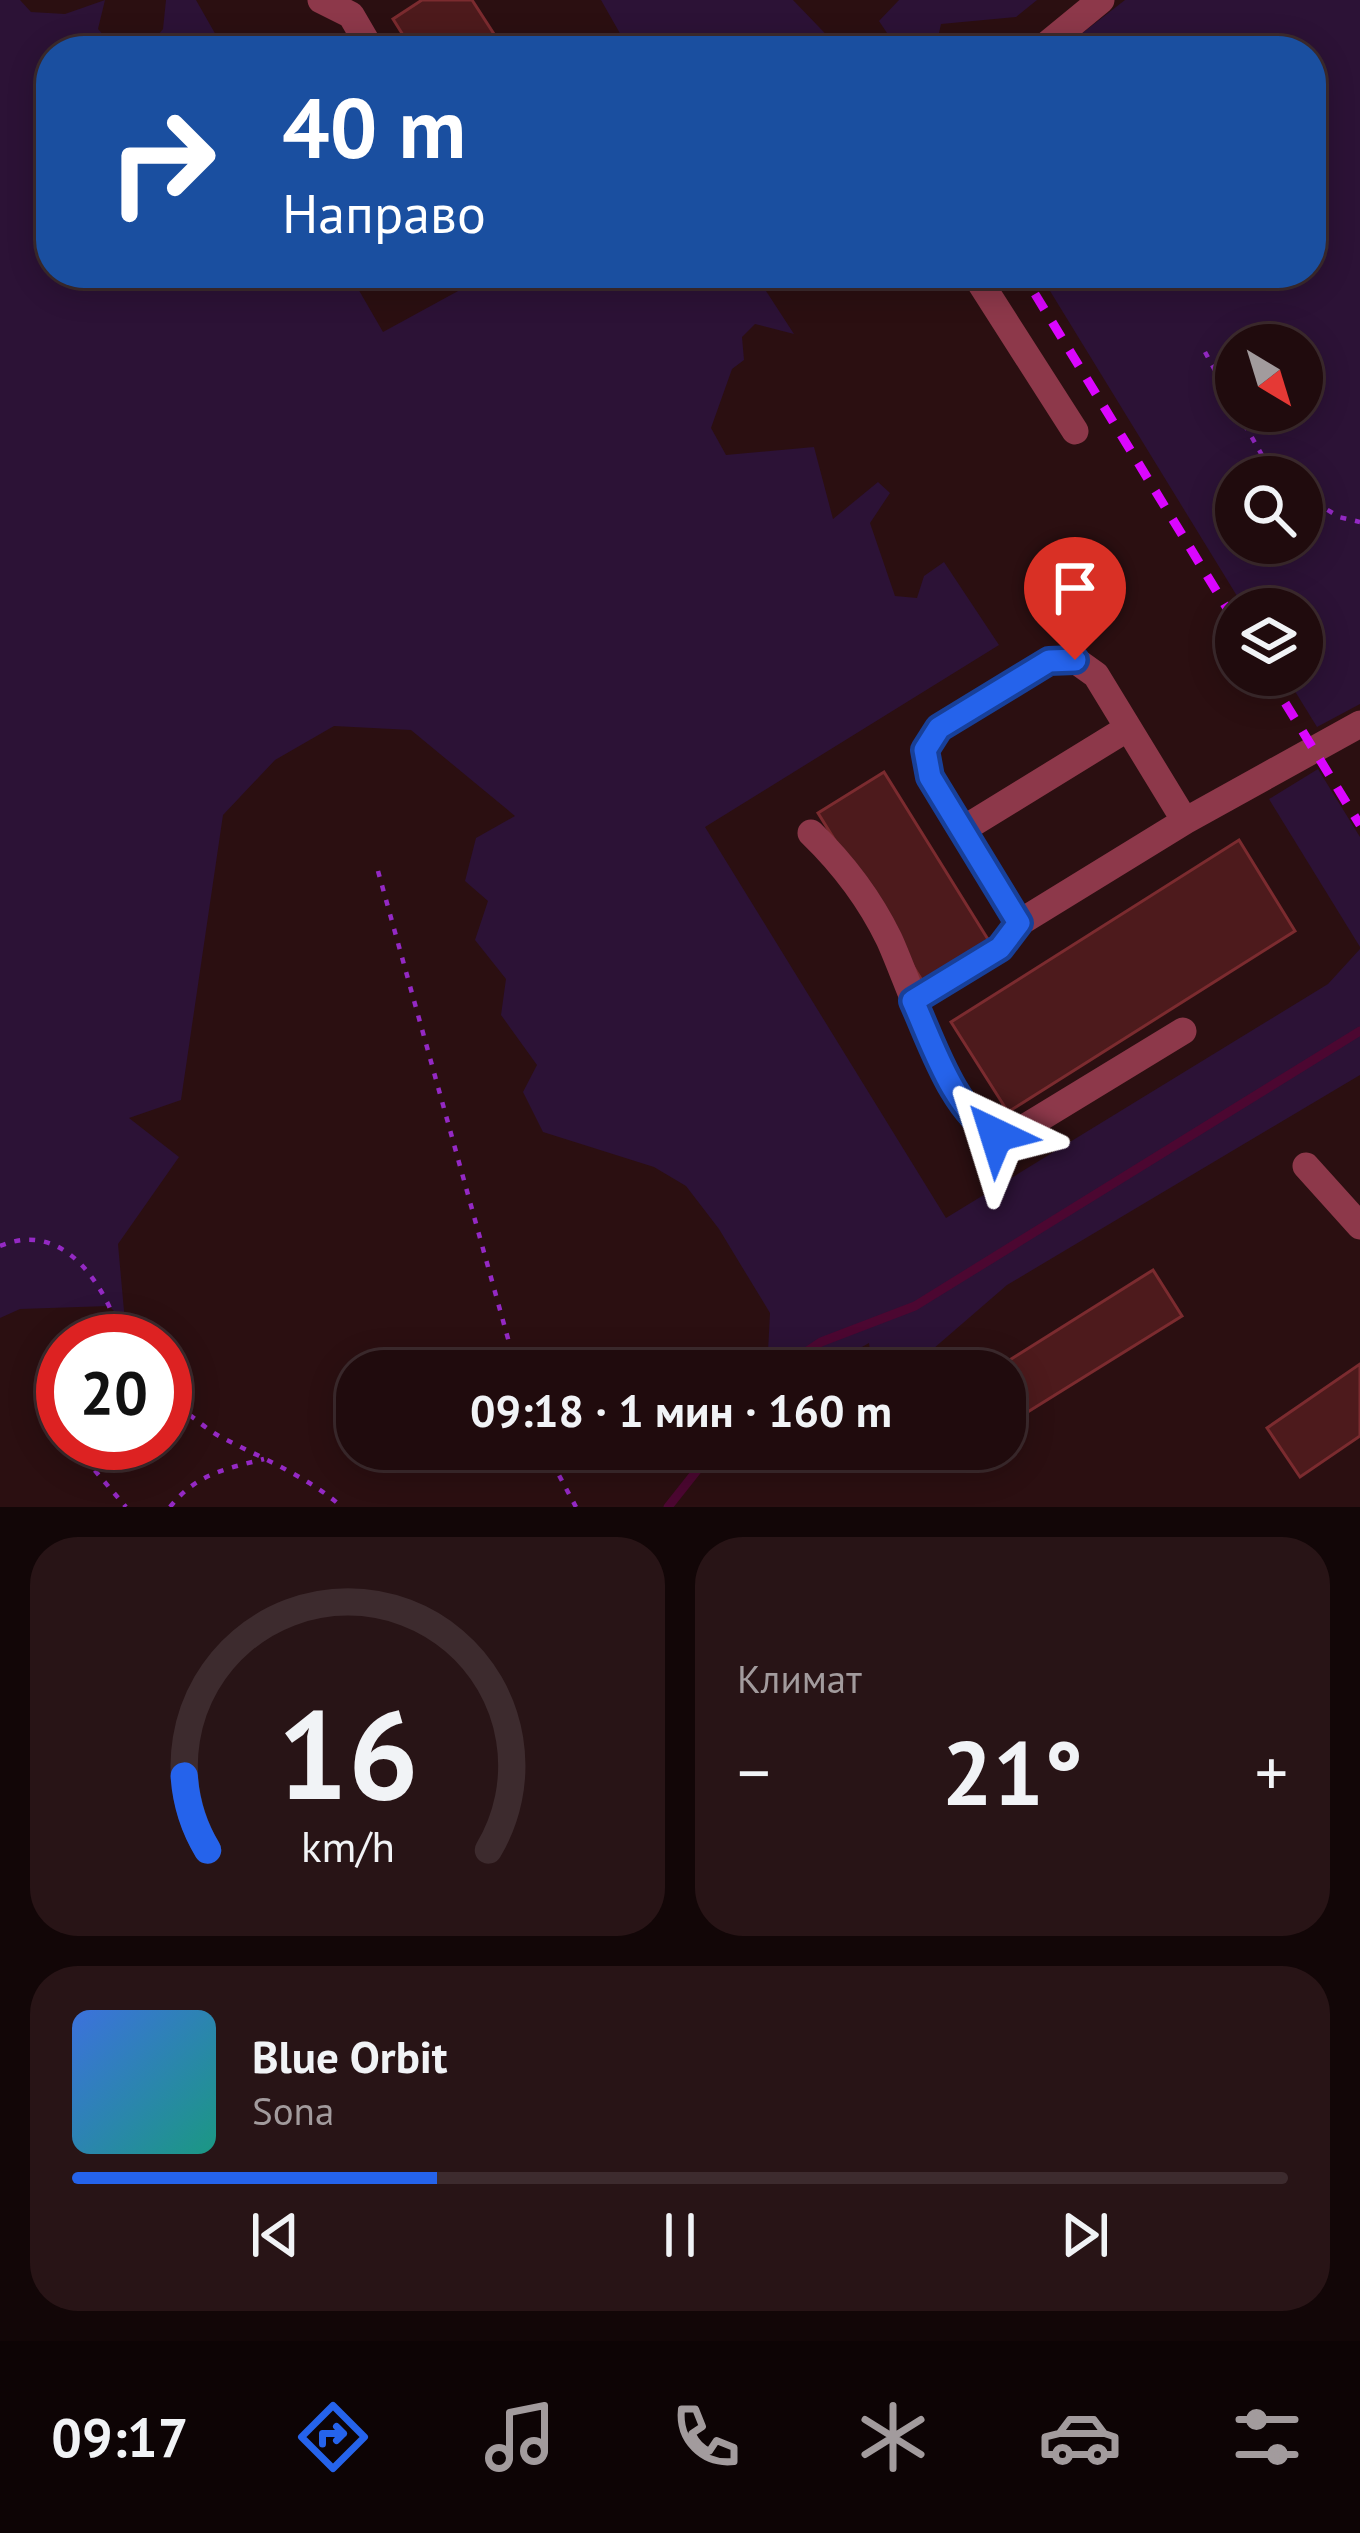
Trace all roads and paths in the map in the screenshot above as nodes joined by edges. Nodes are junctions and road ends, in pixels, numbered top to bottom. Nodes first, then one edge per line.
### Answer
1 (321, 0) edge
2 (1101, 0) edge
3 (363, 36) edge
4 (1057, 36) edge
5 (984, 288) edge
6 (1205, 352) dead end
7 (1215, 370) edge
8 (1075, 430) dead end
9 (1323, 507) edge
10 (1360, 522) edge
11 (1360, 724) edge
12 (1128, 728) junction
13 (1185, 821) junction
14 (962, 830) junction
15 (812, 833) dead end
16 (377, 871) dead end
17 (1019, 923) junction
18 (913, 1001) junction
19 (1184, 1030) dead end
20 (1306, 1166) dead end
21 (1360, 1226) edge
22 (0, 1246) edge
23 (112, 1314) edge
24 (511, 1350) edge
25 (192, 1413) edge
26 (264, 1460) junction
27 (94, 1470) edge
28 (556, 1470) edge
29 (126, 1507) edge
30 (170, 1507) edge
31 (343, 1507) edge
32 (576, 1507) edge

1 - 3 lane
2 - 4 lane
5 - 8 lane
6 - 7 path
9 - 10 path
11 - 13 lane
12 - 13 lane
12 - 14 lane
12 - 14 lane
13 - 17 lane
14 - 17 lane
15 - 18 lane
16 - 24 path
17 - 18 lane
18 - 19 lane
20 - 21 lane
22 - 23 path
25 - 26 path
26 - 30 path
26 - 31 path
27 - 29 path
28 - 32 path

